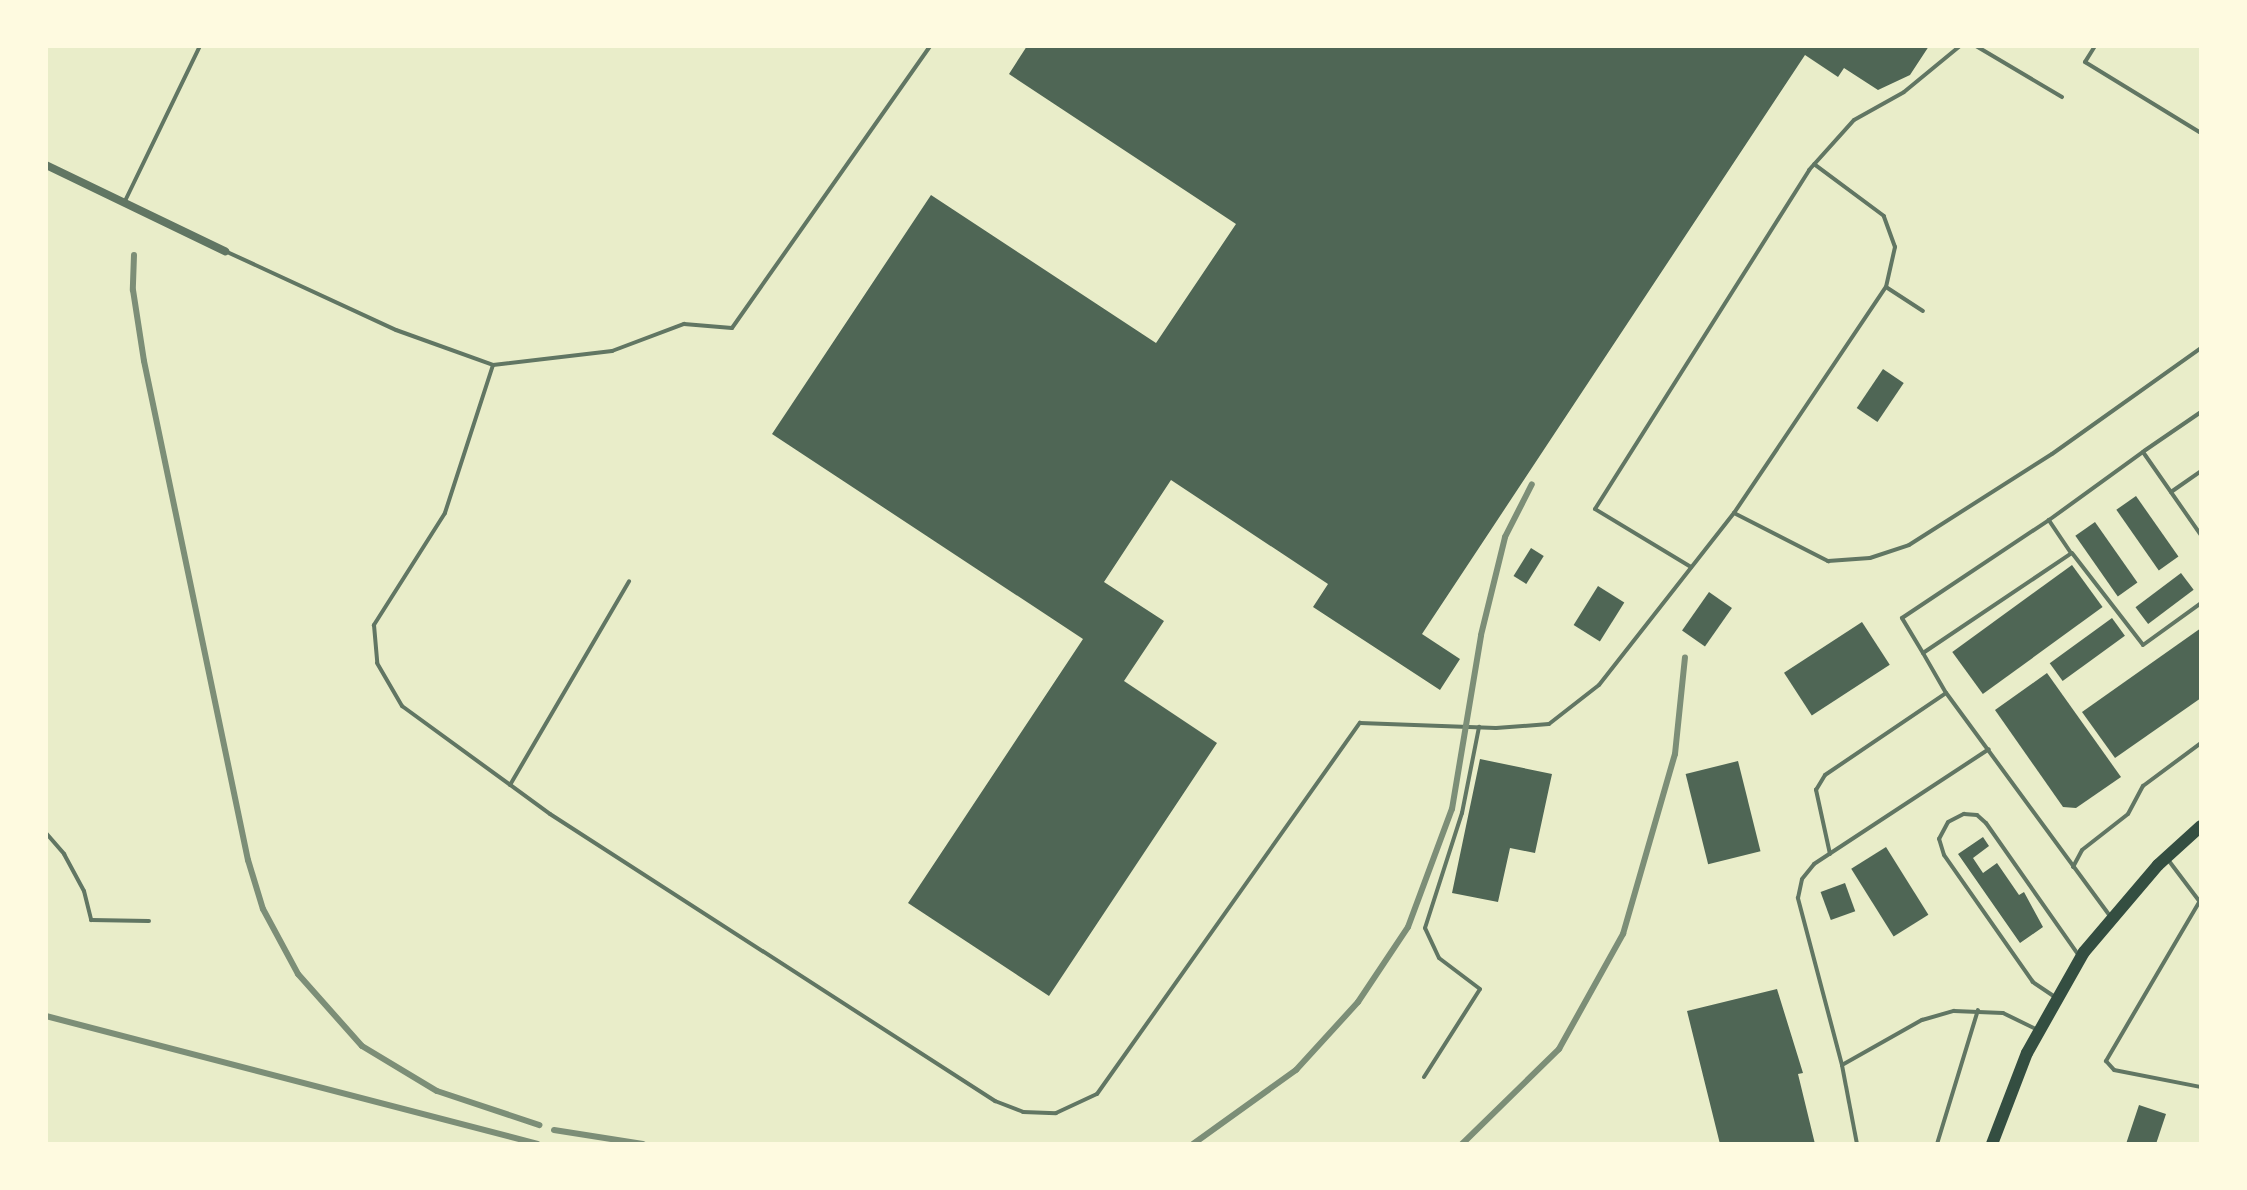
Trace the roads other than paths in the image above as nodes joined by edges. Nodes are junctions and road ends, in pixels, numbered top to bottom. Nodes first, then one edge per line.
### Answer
1 (200, 46) edge
2 (930, 46) edge
3 (1960, 46) edge
4 (1976, 46) edge
5 (2095, 46) edge
6 (2062, 97) dead end
7 (2201, 133) edge
8 (1814, 164) junction
9 (46, 165) edge
10 (125, 201) junction
11 (225, 251) joint
12 (1886, 287) junction
13 (1923, 311) dead end
14 (2201, 348) edge
15 (493, 365) junction
16 (2201, 412) edge
17 (2143, 452) junction
18 (2201, 471) edge
19 (2171, 492) junction
20 (1734, 513) junction
21 (2049, 520) junction
22 (2201, 535) edge
23 (2072, 553) junction
24 (1691, 567) junction
25 (629, 581) dead end
26 (2201, 603) edge
27 (1923, 653) junction
28 (1946, 693) junction
29 (1479, 727) junction
30 (2201, 743) edge
31 (1990, 748) junction
32 (510, 785) junction
33 (2201, 826) edge
34 (46, 833) edge
35 (1830, 854) junction
36 (2166, 857) junction
37 (2073, 867) junction
38 (2200, 901) edge
39 (2111, 918) junction
40 (149, 921) dead end
41 (2080, 957) junction
42 (2055, 998) junction
43 (1978, 1010) junction
44 (2039, 1030) junction
45 (1842, 1065) junction
46 (1424, 1077) dead end
47 (2201, 1087) edge
48 (1857, 1144) edge
49 (1937, 1144) edge
50 (1992, 1144) edge

1 - 10 lane
2 - 15 lane
3 - 8 lane
4 - 6 lane
5 - 7 lane
8 - 12 lane
8 - 24 lane
9 - 10 street
10 - 11 street
11 - 15 lane
12 - 13 lane
12 - 20 lane
14 - 20 lane
15 - 32 lane
16 - 17 lane
17 - 19 lane
17 - 21 lane
18 - 19 lane
19 - 22 lane
20 - 24 lane
21 - 23 lane
21 - 27 lane
23 - 26 lane
23 - 27 lane
24 - 29 lane
25 - 32 lane
27 - 28 lane
28 - 31 lane
28 - 35 lane
29 - 32 lane
29 - 46 lane
30 - 37 lane
31 - 35 lane
31 - 37 lane
33 - 36 main road
34 - 40 lane
35 - 45 lane
36 - 38 lane
36 - 39 main road
37 - 39 lane
38 - 47 lane
39 - 41 main road
41 - 42 main road
41 - 42 lane
42 - 44 main road
43 - 44 lane
43 - 45 lane
43 - 49 lane
44 - 50 main road
45 - 48 lane

